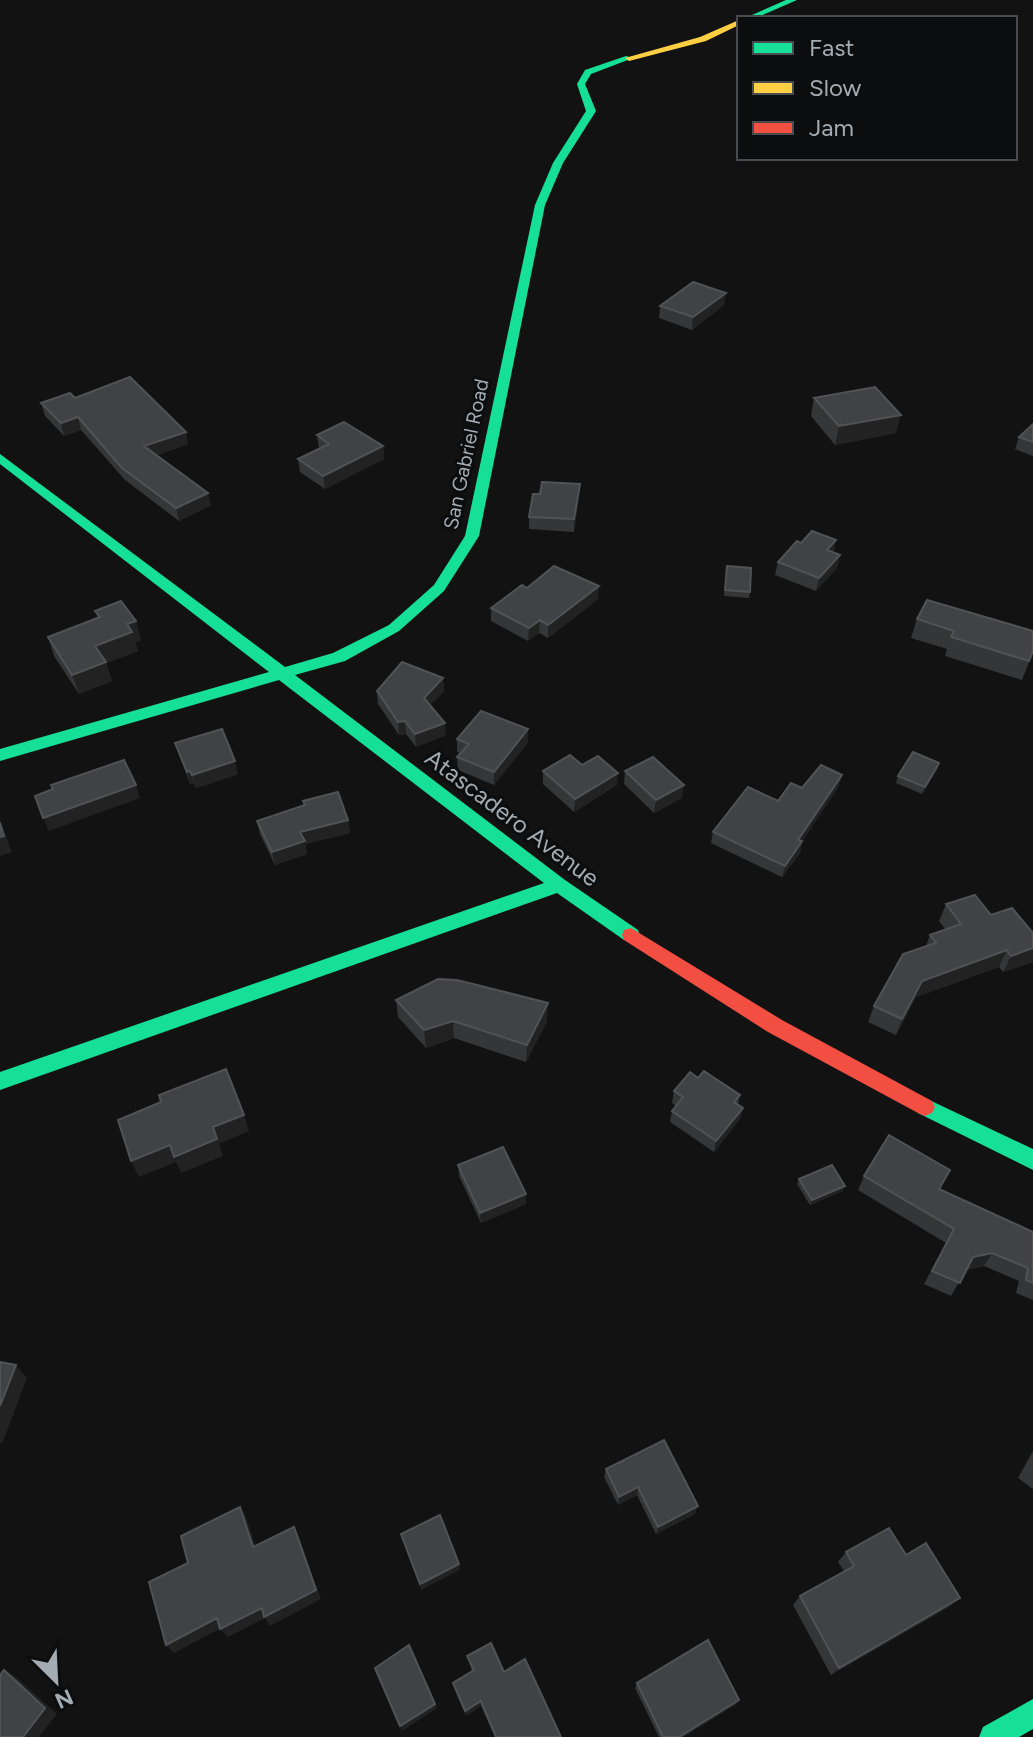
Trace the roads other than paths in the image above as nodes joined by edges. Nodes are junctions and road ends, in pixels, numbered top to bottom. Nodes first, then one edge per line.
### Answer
1 (793, 0) edge
2 (754, 16) edge
3 (737, 23) edge
4 (0, 458) edge
5 (280, 673) junction
6 (0, 755) edge
7 (559, 885) junction
8 (0, 1081) edge
9 (1033, 1160) edge
10 (1033, 1713) edge
11 (993, 1737) edge

1 - 2 street
3 - 5 street, San Gabriel Road
4 - 5 street, Atascadero Avenue
5 - 6 street, San Gabriel Road
5 - 7 street, Atascadero Avenue
7 - 8 street
7 - 9 street, Atascadero Avenue
10 - 11 street

